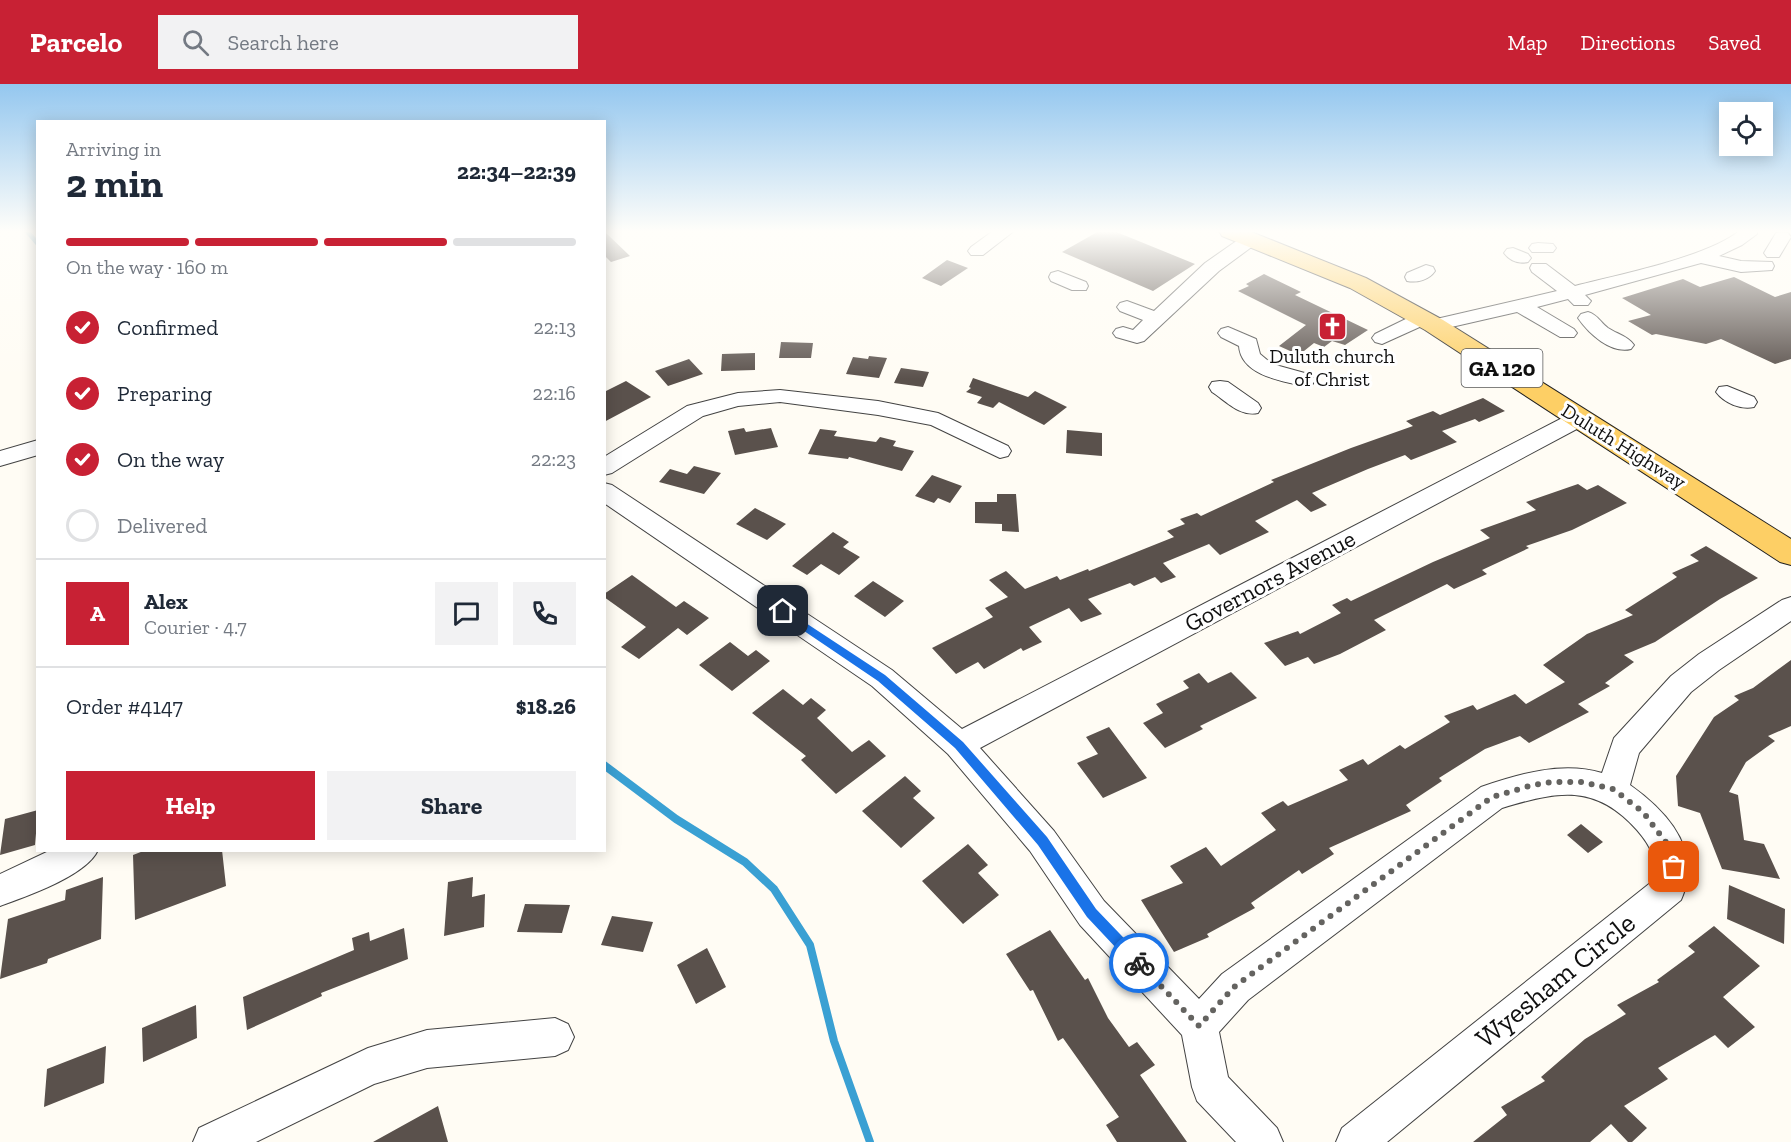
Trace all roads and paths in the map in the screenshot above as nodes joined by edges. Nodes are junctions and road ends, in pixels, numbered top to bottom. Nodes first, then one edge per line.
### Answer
1 (1066, 280) edge
2 (1200, 280) edge
3 (1352, 280) edge
4 (1557, 280) edge
5 (1644, 280) edge
6 (1079, 286) dead end
7 (1520, 305) junction
8 (1582, 306) junction
9 (1127, 307) dead end
10 (1157, 319) junction
11 (1429, 321) junction
12 (1122, 333) dead end
13 (1228, 333) dead end
14 (1567, 333) dead end
15 (1382, 338) dead end
16 (1624, 345) dead end
17 (1304, 380) dead end
18 (1220, 387) dead end
19 (1727, 392) dead end
20 (1746, 402) dead end
21 (1250, 408) dead end
22 (1580, 418) junction
23 (36, 448) edge
24 (1000, 452) dead end
25 (0, 459) edge
26 (606, 467) edge
27 (606, 491) edge
28 (1791, 554) edge
29 (1791, 607) edge
30 (959, 745) junction
31 (1613, 789) junction
32 (79, 852) edge
33 (0, 890) edge
34 (1199, 1026) junction
35 (555, 1038) dead end
36 (213, 1142) edge
37 (1263, 1142) edge
38 (1356, 1142) edge

1 - 6 street
2 - 10 street
3 - 11 main road, Duluth Highway / GA 120
4 - 8 street
5 - 8 street
7 - 8 street
7 - 11 street
7 - 14 street
8 - 16 street
9 - 10 street
10 - 12 street
11 - 15 street
11 - 22 main road, Duluth Highway / GA 120
13 - 17 street
18 - 21 street
19 - 20 street
22 - 28 main road, Duluth Highway / GA 120
22 - 30 street, Governors Avenue
23 - 25 street
24 - 26 street
27 - 30 street
29 - 31 street
30 - 34 street
31 - 34 street, Wyesham Circle
31 - 38 street, Wyesham Circle
32 - 33 street
34 - 37 street
35 - 36 street

